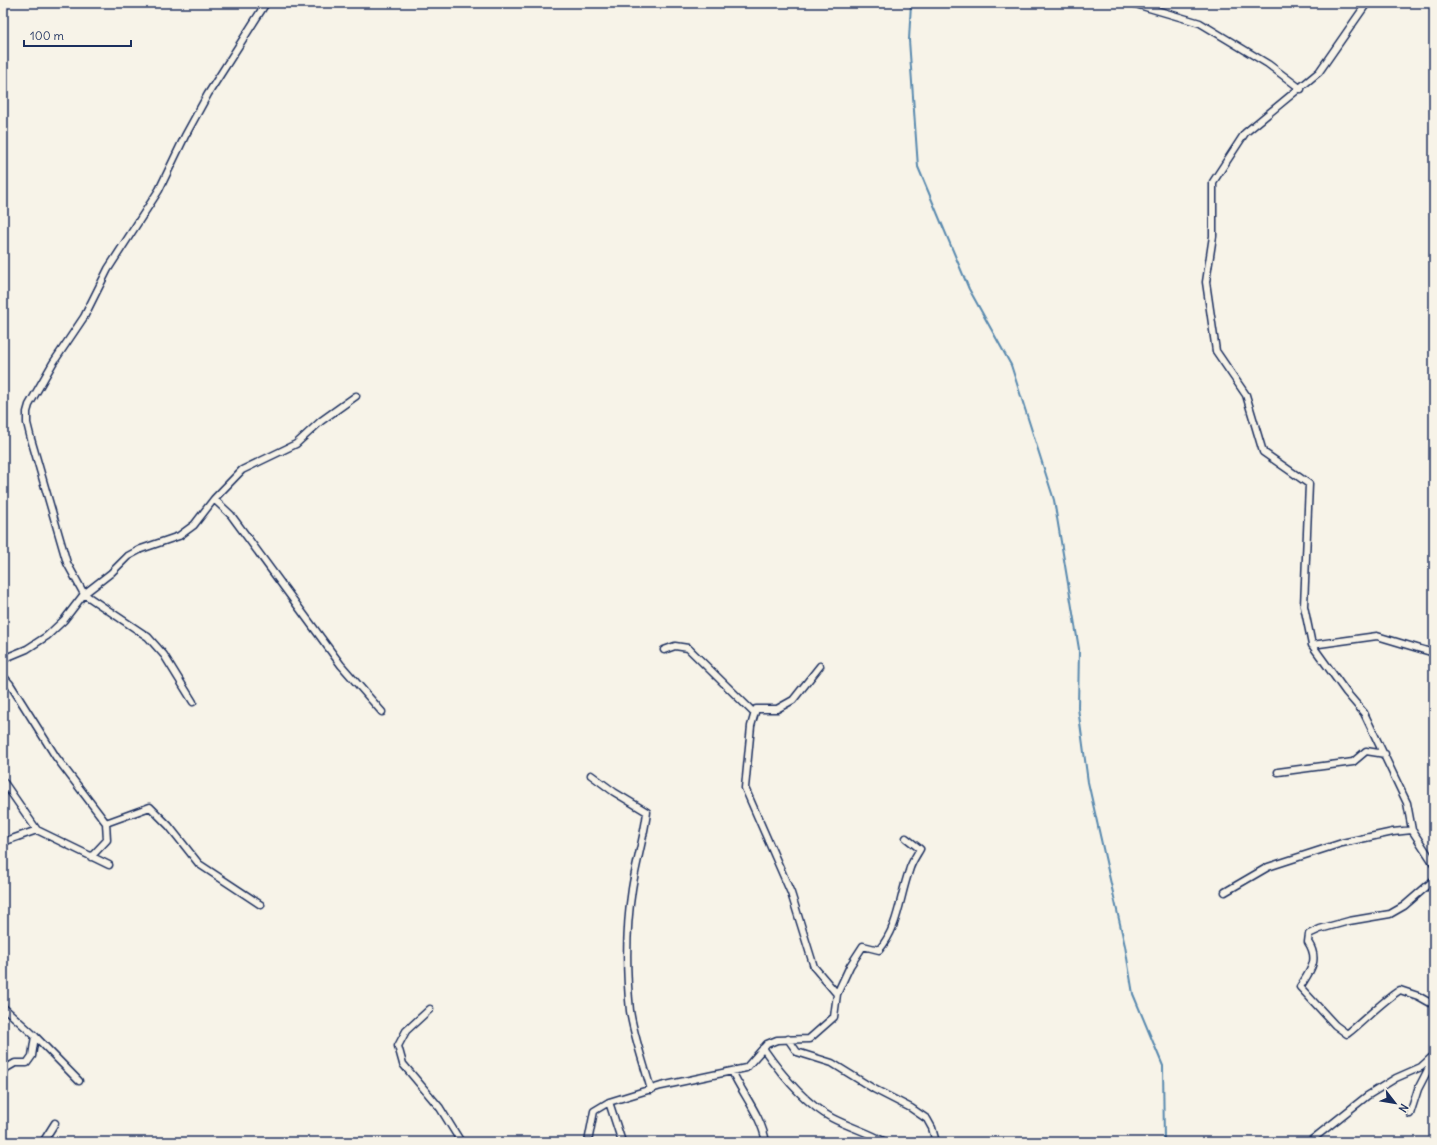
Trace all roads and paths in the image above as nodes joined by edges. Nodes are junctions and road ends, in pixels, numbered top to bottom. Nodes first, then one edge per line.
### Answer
1 (266, 3) edge
2 (1132, 3) edge
3 (1367, 3) edge
4 (1301, 89) junction
5 (356, 396) dead end
6 (214, 499) junction
7 (84, 594) junction
8 (1312, 645) junction
9 (664, 650) dead end
10 (1434, 653) edge
11 (3, 659) edge
12 (820, 666) dead end
13 (3, 676) edge
14 (193, 702) dead end
15 (382, 712) dead end
16 (754, 713) junction
17 (1385, 754) junction
18 (1278, 772) dead end
19 (591, 775) dead end
20 (3, 781) edge
21 (106, 823) junction
22 (37, 830) junction
23 (1412, 830) junction
24 (906, 838) dead end
25 (3, 844) edge
26 (91, 856) junction
27 (1434, 864) edge
28 (109, 865) dead end
29 (1434, 880) edge
30 (1225, 892) dead end
31 (261, 905) dead end
32 (837, 994) junction
33 (1434, 1005) edge
34 (3, 1007) edge
35 (430, 1009) dead end
36 (34, 1036) junction
37 (788, 1039) junction
38 (763, 1048) junction
39 (1434, 1055) edge
40 (1434, 1058) edge
41 (3, 1070) edge
42 (732, 1071) junction
43 (79, 1081) dead end
44 (651, 1090) junction
45 (609, 1102) junction
46 (1410, 1114) dead end
47 (55, 1122) dead end
48 (43, 1142) edge
49 (461, 1142) edge
50 (588, 1142) edge
51 (622, 1142) edge
52 (766, 1142) edge
53 (885, 1142) edge
54 (936, 1142) edge
55 (1309, 1142) edge

1 - 7 street
2 - 4 street
3 - 4 street
4 - 8 street
5 - 6 street
6 - 7 street
6 - 15 street
7 - 11 street
7 - 14 street
8 - 10 street
8 - 17 street
9 - 16 street
12 - 16 street
13 - 21 street
16 - 32 street
17 - 18 street
17 - 23 street
19 - 44 street
20 - 22 street
21 - 26 street
21 - 31 street
22 - 25 street
22 - 26 street
23 - 27 street
23 - 30 street
24 - 32 street
26 - 28 street
29 - 33 street
32 - 37 street
34 - 36 street
35 - 49 street
36 - 41 street
36 - 43 street
37 - 38 street
37 - 54 street
38 - 42 street
38 - 53 street
39 - 55 street
40 - 46 street
42 - 44 street
42 - 52 street
44 - 45 street
45 - 50 street
45 - 51 street
47 - 48 street

